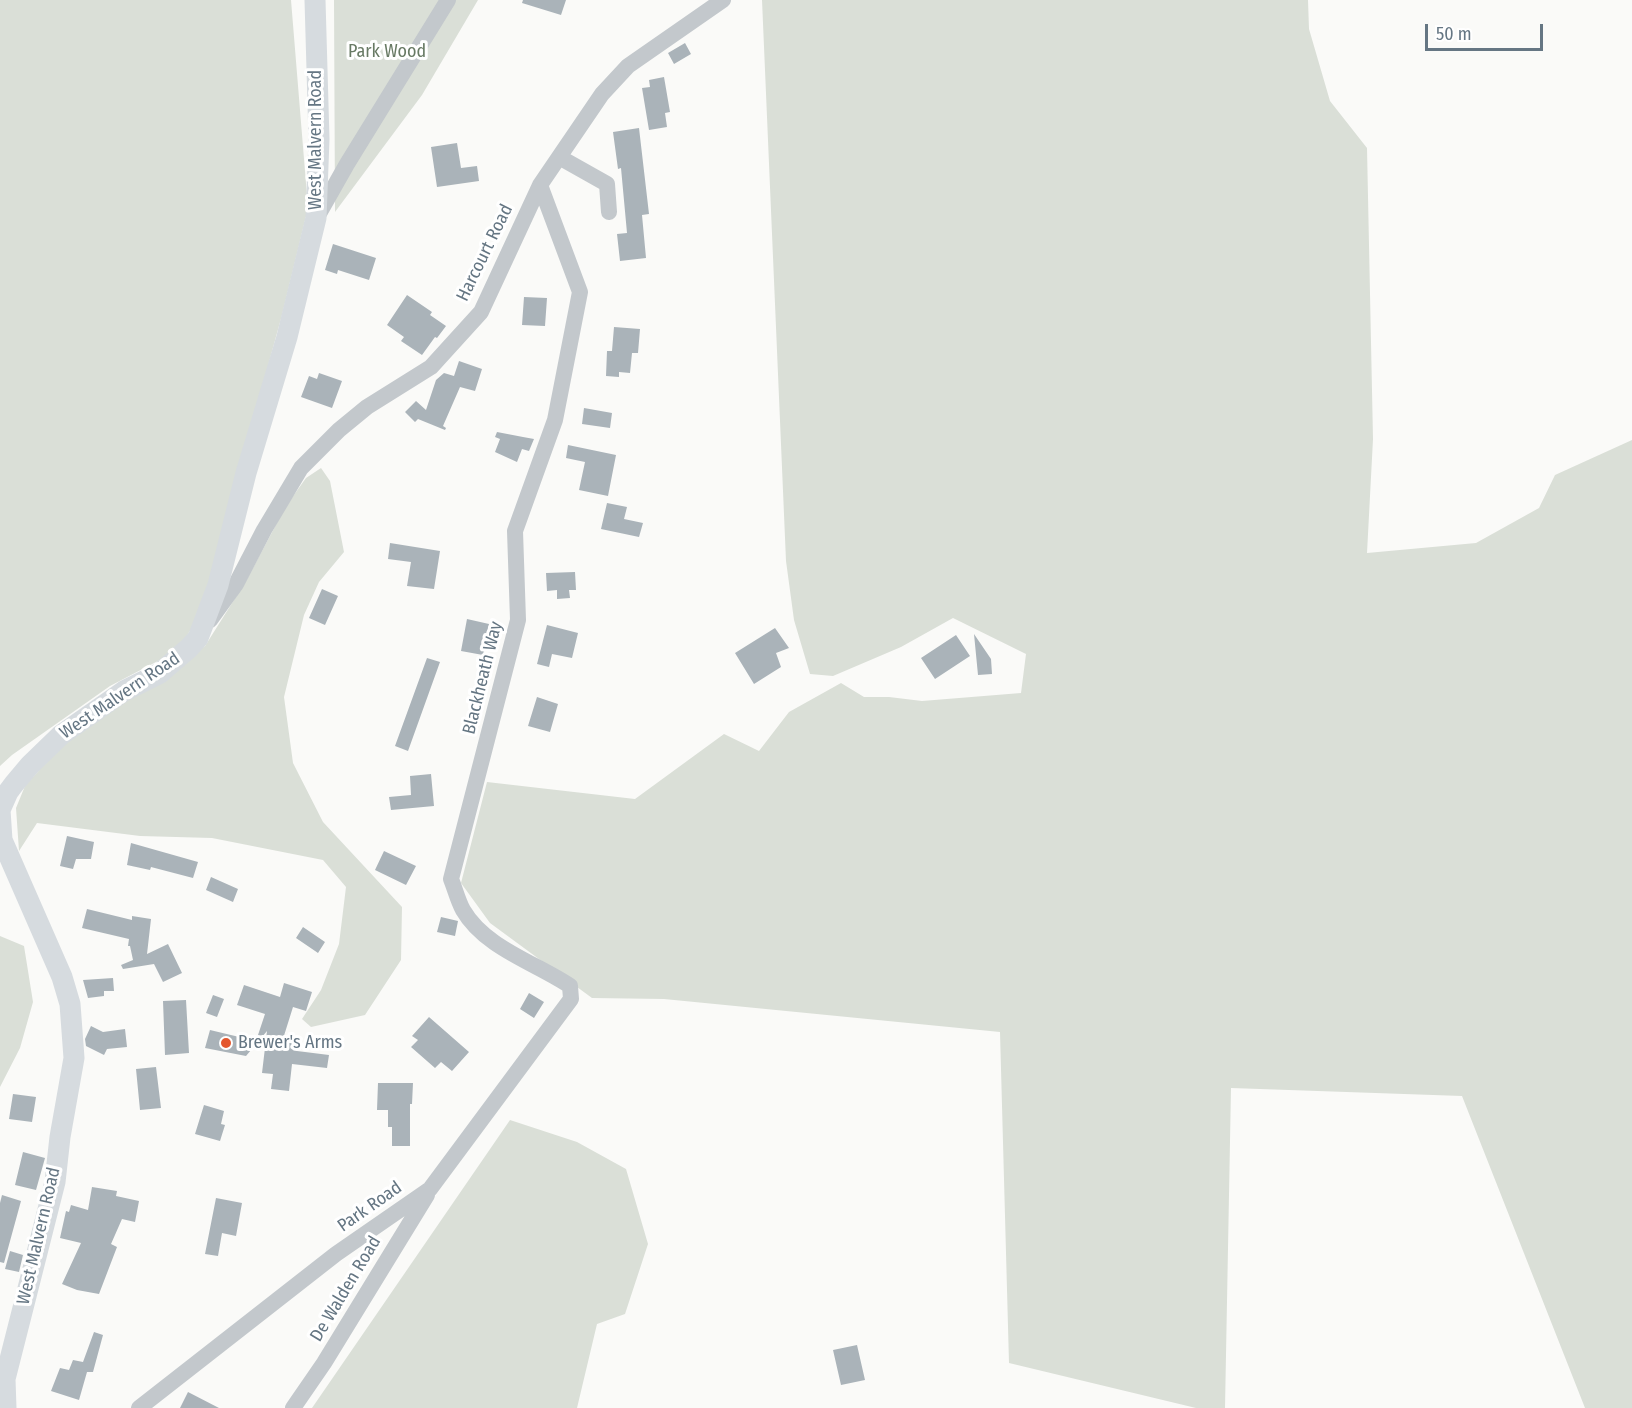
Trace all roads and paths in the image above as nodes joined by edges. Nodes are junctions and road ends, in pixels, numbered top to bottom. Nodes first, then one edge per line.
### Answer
1 (315, 0) edge
2 (448, 0) edge
3 (723, 0) edge
4 (559, 157) junction
5 (540, 184) junction
6 (609, 212) dead end
7 (316, 218) junction
8 (198, 638) junction
9 (572, 991) joint
10 (430, 1189) junction
11 (6, 1408) edge
12 (139, 1408) edge
13 (293, 1408) edge

1 - 7 main road, West Malvern Road
2 - 7 street
3 - 4 street, Harcourt Road
4 - 5 street, Harcourt Road
4 - 6 street
5 - 8 street, Harcourt Road
5 - 9 street, Blackheath Way
7 - 8 main road, West Malvern Road
8 - 11 main road, West Malvern Road
9 - 10 street, Park Road
10 - 12 street, Park Road
10 - 13 street, De Walden Road

